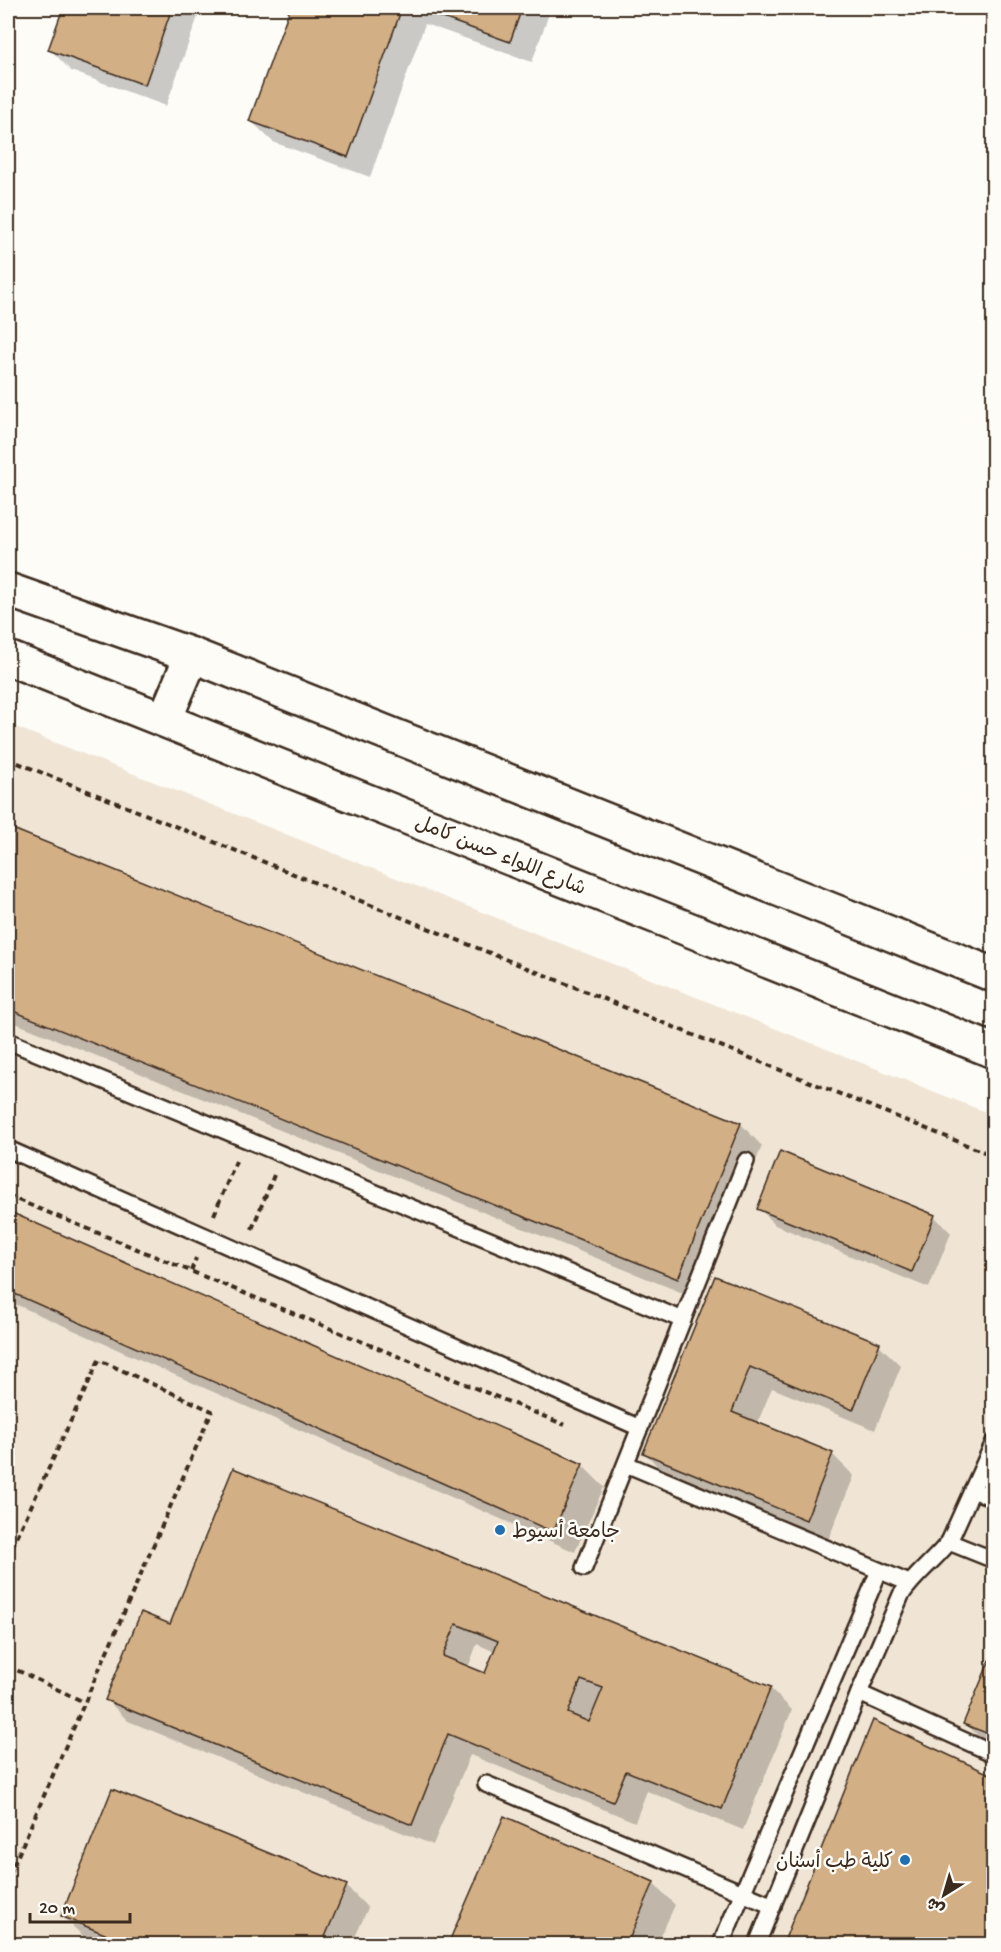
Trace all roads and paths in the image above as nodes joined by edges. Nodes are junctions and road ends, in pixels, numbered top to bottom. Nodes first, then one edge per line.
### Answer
1 (8, 590) edge
2 (192, 655) junction
3 (8, 658) edge
4 (165, 719) junction
5 (8, 759) edge
6 (993, 975) edge
7 (8, 1041) edge
8 (993, 1051) edge
9 (245, 1139) junction
10 (8, 1149) edge
11 (282, 1155) junction
12 (993, 1156) edge
13 (746, 1161) dead end
14 (8, 1196) edge
15 (205, 1236) junction
16 (242, 1252) junction
17 (191, 1271) junction
18 (228, 1286) junction
19 (683, 1320) junction
20 (566, 1425) dead end
21 (640, 1428) junction
22 (993, 1442) edge
23 (626, 1464) junction
24 (972, 1490) junction
25 (993, 1498) edge
26 (949, 1542) junction
27 (8, 1557) edge
28 (993, 1560) edge
29 (584, 1568) dead end
30 (879, 1571) junction
31 (909, 1583) junction
32 (8, 1666) edge
33 (859, 1693) junction
34 (84, 1702) junction
35 (993, 1754) edge
36 (486, 1784) dead end
37 (8, 1878) edge
38 (743, 1893) junction
39 (773, 1906) junction
40 (721, 1944) edge
41 (758, 1944) edge

1 - 2 main road
2 - 4 main road
2 - 6 main road
3 - 4 main road, شارع اللواء حسن كامل
4 - 8 main road, شارع اللواء حسن كامل
5 - 12 path
7 - 9 lane
9 - 11 lane
9 - 15 path
10 - 15 lane
11 - 16 path
11 - 19 lane
13 - 19 lane
14 - 17 path
15 - 16 lane
15 - 17 path
16 - 18 path
16 - 21 lane
17 - 18 path
18 - 20 path
19 - 21 lane
21 - 23 lane
22 - 24 lane
23 - 29 lane
23 - 30 lane
24 - 25 lane
24 - 26 lane
26 - 28 lane
26 - 31 lane
27 - 34 path
30 - 31 lane
30 - 38 lane
31 - 33 lane
32 - 34 path
33 - 35 lane
33 - 39 lane
34 - 37 path
36 - 38 lane
38 - 39 lane
38 - 40 lane
39 - 41 lane

